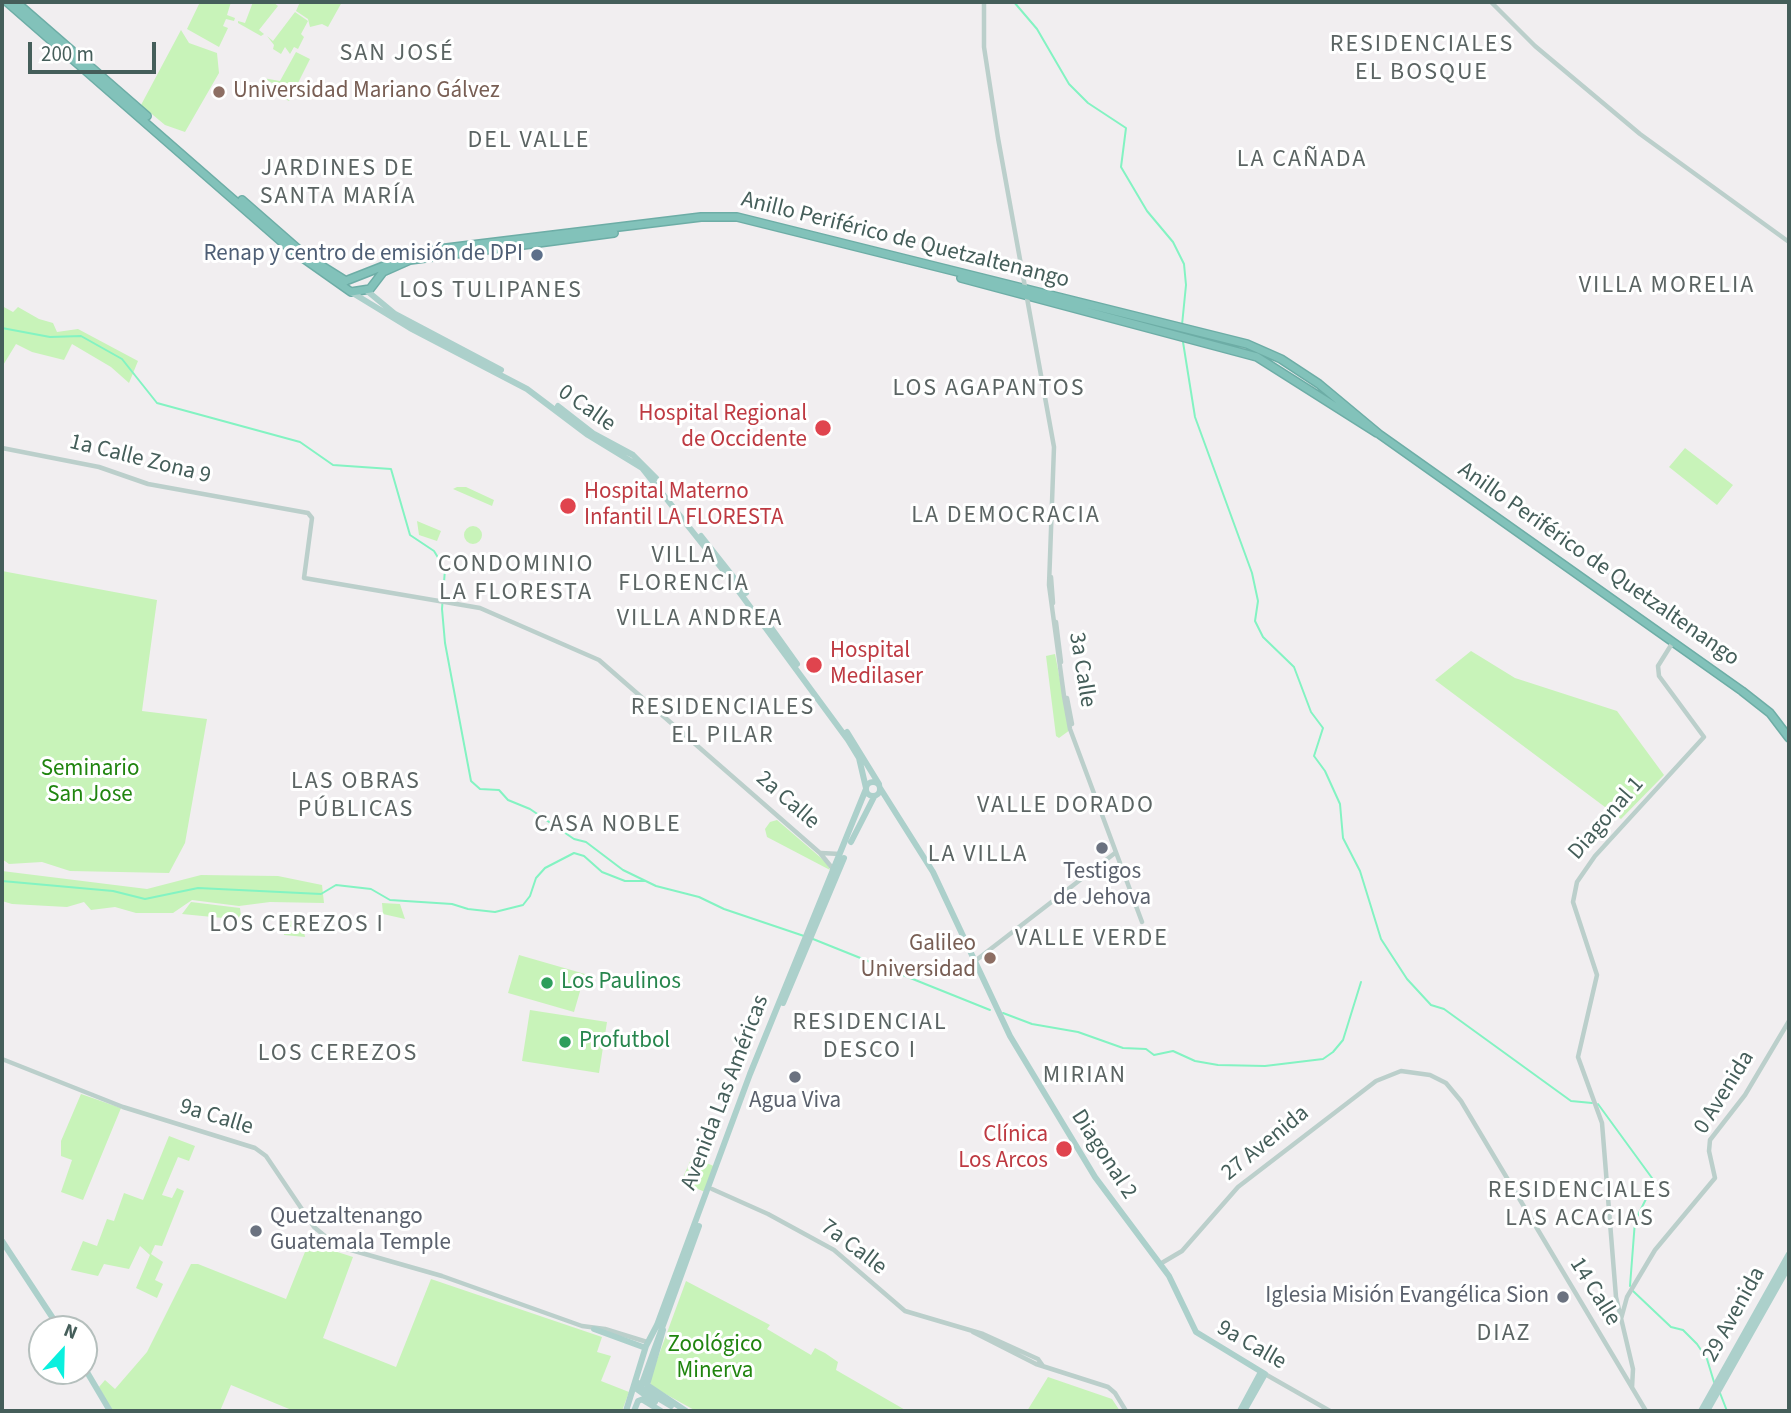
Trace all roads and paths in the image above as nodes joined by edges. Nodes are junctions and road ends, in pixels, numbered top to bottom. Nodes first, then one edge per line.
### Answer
1 (7, 2) edge
2 (16, 2) edge
3 (984, 2) edge
4 (1491, 2) edge
5 (1789, 242) edge
6 (349, 283) junction
7 (369, 288) junction
8 (1024, 292) junction
9 (2, 447) edge
10 (304, 578) joint
11 (1673, 641) junction
12 (1789, 738) edge
13 (880, 786) junction
14 (866, 789) junction
15 (875, 796) junction
16 (894, 808) junction
17 (820, 853) junction
18 (841, 853) junction
19 (1115, 853) junction
20 (834, 871) junction
21 (1142, 922) dead end
22 (810, 932) junction
23 (805, 943) junction
24 (975, 961) junction
25 (1789, 1021) edge
26 (2, 1059) edge
27 (1408, 1072) joint
28 (712, 1189) junction
29 (2, 1241) edge
30 (1789, 1254) edge
31 (1160, 1264) junction
32 (1789, 1266) edge
33 (1176, 1291) joint
34 (51, 1315) edge
35 (664, 1318) junction
36 (582, 1326) junction
37 (1622, 1326) junction
38 (594, 1329) joint
39 (646, 1347) junction
40 (1263, 1373) junction
41 (95, 1385) edge
42 (1719, 1385) junction
43 (1632, 1388) junction
44 (640, 1393) junction
45 (1712, 1397) junction
46 (683, 1410) edge
47 (110, 1411) edge
48 (630, 1411) edge
49 (661, 1411) edge
50 (671, 1411) edge
51 (1126, 1411) edge
52 (1242, 1411) edge
53 (1330, 1411) edge
54 (1646, 1411) edge
55 (1701, 1411) edge
56 (1707, 1411) edge

1 - 6 highway
2 - 6 highway
3 - 8 street, 3a Calle
4 - 5 street
6 - 7 highway
6 - 8 highway, Anillo Periférico de Quetzaltenango
6 - 14 main road, 0 Calle
7 - 8 highway, Anillo Periférico de Quetzaltenango
7 - 13 main road, 0 Calle
8 - 11 highway, Anillo Periférico de Quetzaltenango
8 - 19 street, 3a Calle
9 - 10 street, 1a Calle Zona 9
10 - 17 street, 2a Calle
11 - 12 highway, Anillo Periférico de Quetzaltenango
11 - 37 street, Diagonal 1
13 - 14 main road
13 - 15 main road, Avenida Las Américas
13 - 16 main road, Diagonal 2
14 - 15 main road, Diagonal 2
14 - 18 main road, Avenida Las Américas
15 - 16 main road, Diagonal 2
15 - 22 main road, Avenida Las Américas
16 - 24 main road, Diagonal 2
17 - 18 street, 2a Calle
17 - 20 street, 2a Calle
18 - 20 main road, Avenida Las Américas
19 - 21 street, 3a Calle
19 - 24 street
20 - 22 main road, Avenida Las Américas
22 - 23 main road, Avenida Las Américas
23 - 28 main road, Avenida Las Américas
23 - 39 main road, Avenida Las Américas
24 - 31 main road, Diagonal 2
25 - 37 street, 0 Avenida
26 - 36 street, 9a Calle
27 - 31 street, 27 Avenida
27 - 43 street, 14 Calle
28 - 35 main road, Avenida Las Américas
28 - 51 street, 7a Calle
29 - 34 main road
30 - 42 main road, 29 Avenida
31 - 33 main road, Diagonal 2
32 - 42 main road, 29 Avenida
33 - 40 main road, 9a Calle
35 - 44 main road, Avenida Las Américas
35 - 46 main road
36 - 38 street, 9a Calle
36 - 39 street, 9a Calle
37 - 43 street, Diagonal 1
38 - 39 main road
39 - 44 main road, Avenida Las Américas
39 - 46 main road
40 - 52 main road
40 - 53 street, 9a Calle
41 - 47 main road
42 - 45 main road, 29 Avenida
43 - 54 street, 14 Calle
44 - 48 main road, Avenida Las Américas
44 - 49 main road
44 - 50 main road
45 - 55 main road
45 - 56 main road

